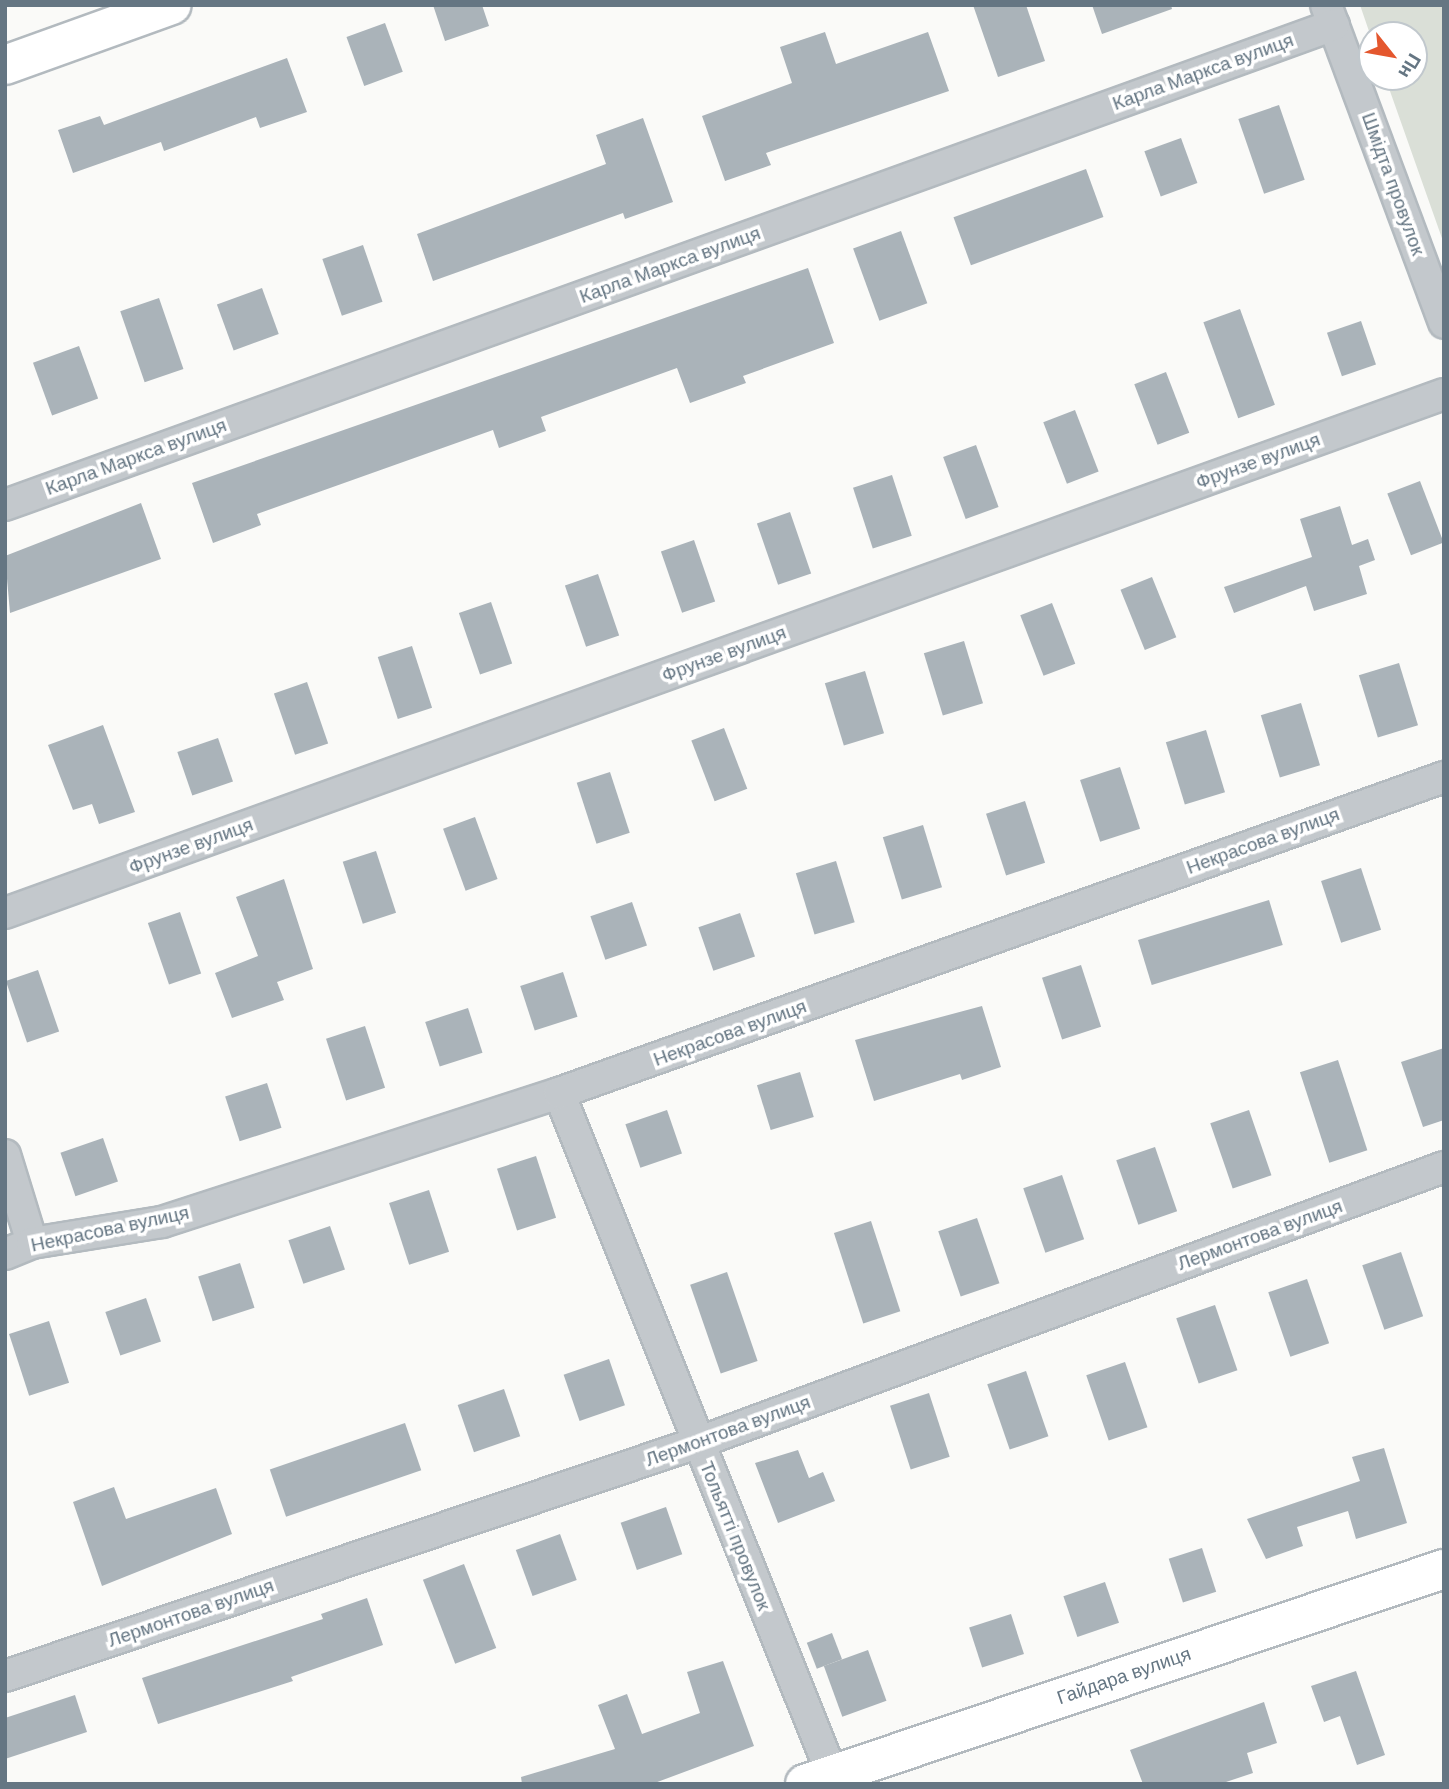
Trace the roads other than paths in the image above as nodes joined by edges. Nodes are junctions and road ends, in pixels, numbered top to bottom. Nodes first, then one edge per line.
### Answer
1 (172, 5) edge
2 (1330, 15) edge
3 (5, 65) edge
4 (1444, 323) edge
5 (1444, 394) edge
6 (5, 505) edge
7 (1444, 776) edge
8 (5, 913) edge
9 (559, 1093) junction
10 (5, 1155) edge
11 (1444, 1167) edge
12 (19, 1249) edge
13 (697, 1443) junction
14 (1444, 1569) edge
15 (5, 1676) edge
16 (825, 1781) edge

1 - 3 street
2 - 4 street, Шмідта провулок
2 - 6 street, Карла Маркса вулиця
5 - 8 street, Фрунзе вулиця
7 - 9 street, Некрасова вулиця
9 - 12 street, Некрасова вулиця
9 - 13 street, Тольятті провулок
10 - 12 street
11 - 13 street, Лермонтова вулиця
13 - 15 street, Лермонтова вулиця
13 - 16 street, Тольятті провулок
14 - 16 street, Гайдара вулиця

